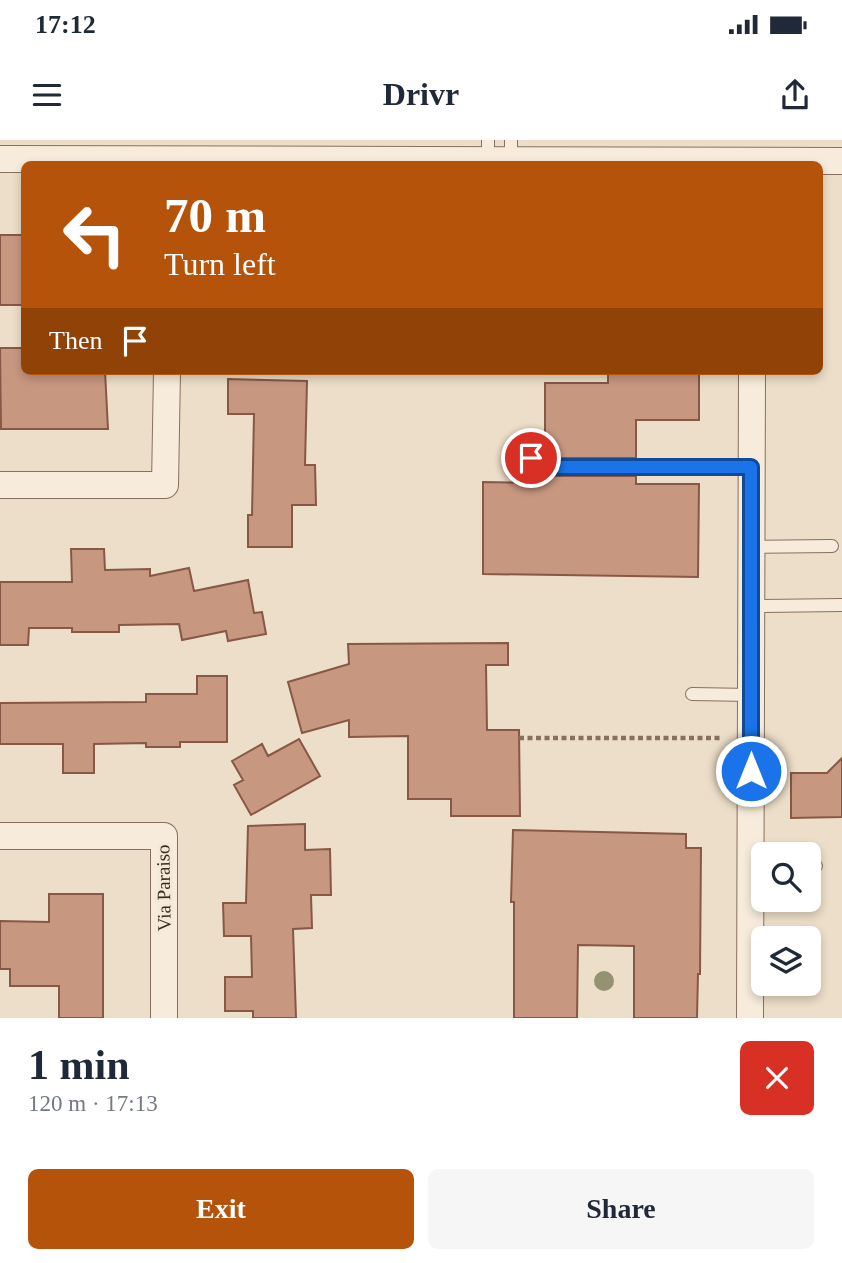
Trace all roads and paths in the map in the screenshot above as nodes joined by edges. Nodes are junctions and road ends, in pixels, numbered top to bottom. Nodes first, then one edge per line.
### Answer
1 (500, 151) edge
2 (753, 155) edge
3 (0, 159) edge
4 (113, 161) edge
5 (199, 161) edge
6 (842, 161) edge
7 (167, 375) edge
8 (752, 375) edge
9 (519, 450) dead end
10 (751, 467) junction
11 (0, 485) edge
12 (832, 546) dead end
13 (751, 547) junction
14 (842, 605) edge
15 (751, 606) junction
16 (692, 694) dead end
17 (751, 695) junction
18 (519, 738) dead end
19 (720, 738) dead end
20 (0, 836) edge
21 (756, 842) edge
22 (755, 912) edge
23 (164, 1018) edge
24 (750, 1018) edge

1 - 2 street
1 - 5 street
2 - 6 street
3 - 4 street
7 - 11 street
8 - 10 street
9 - 10 lane
10 - 13 street
12 - 13 lane
13 - 15 street
14 - 15 lane
15 - 17 street
16 - 17 lane
17 - 21 street
18 - 19 path
20 - 23 street, Via Paraiso
22 - 24 street

